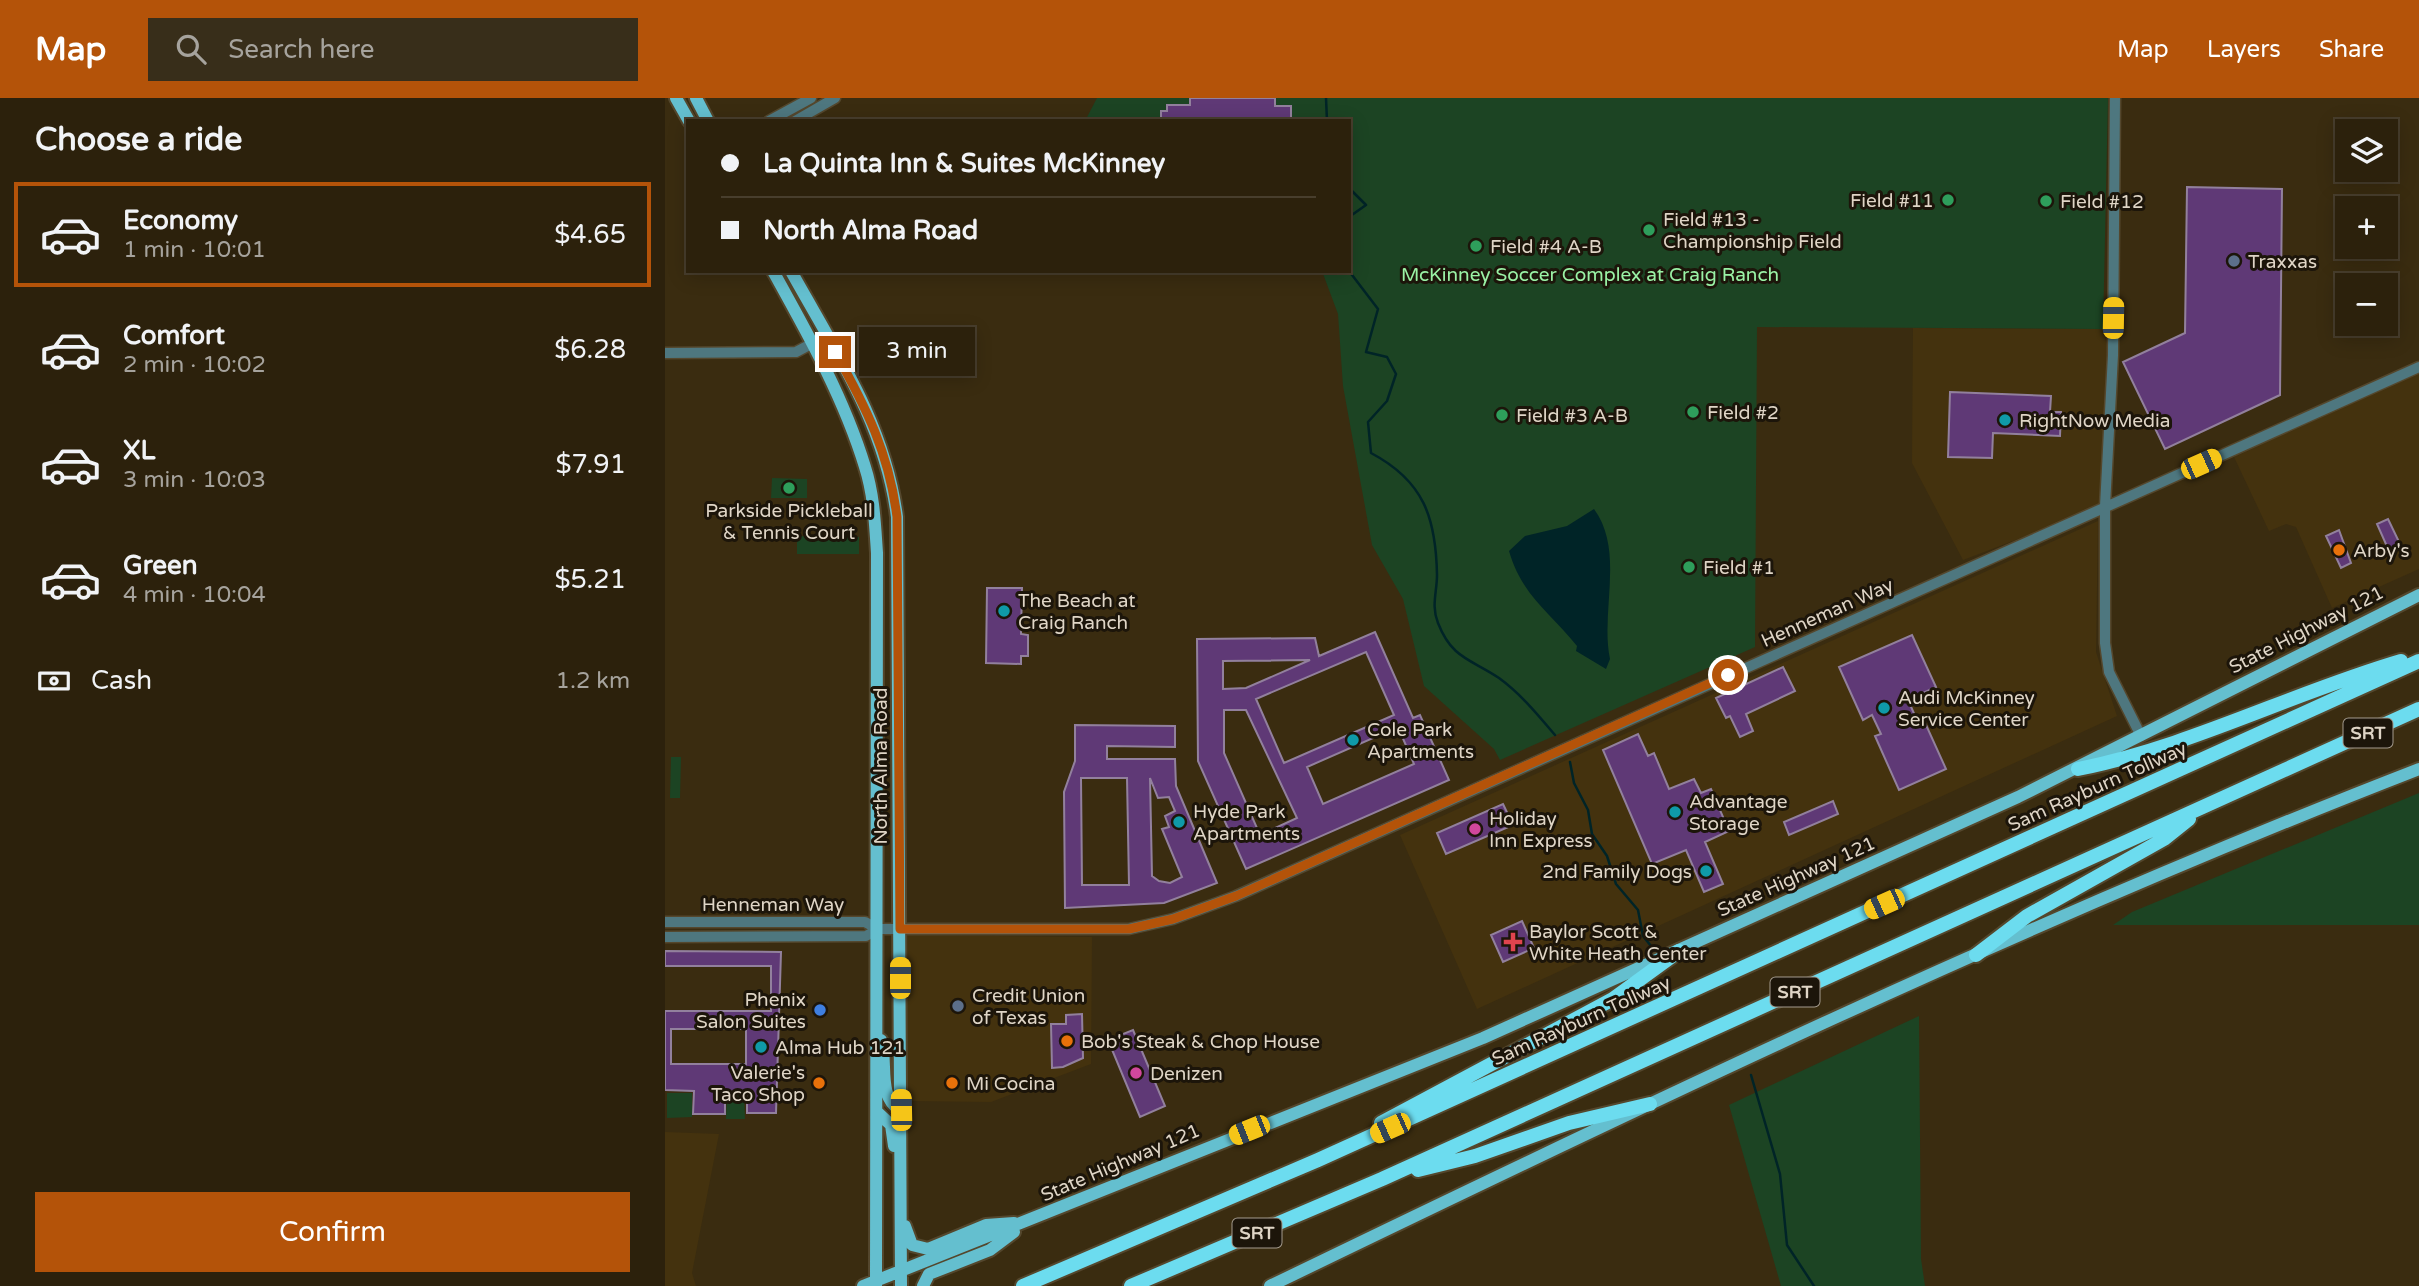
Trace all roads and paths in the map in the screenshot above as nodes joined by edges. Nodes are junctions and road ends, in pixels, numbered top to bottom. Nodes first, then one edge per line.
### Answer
1 (676, 98) edge
2 (696, 98) edge
3 (811, 98) edge
4 (835, 98) edge
5 (2115, 98) edge
6 (688, 119) edge
7 (707, 119) edge
8 (773, 119) edge
9 (798, 119) edge
10 (774, 273) edge
11 (792, 273) edge
12 (813, 343) junction
13 (665, 352) edge
14 (2419, 367) edge
15 (2105, 506) junction
16 (874, 517) junction
17 (897, 517) junction
18 (2419, 595) edge
19 (2419, 656) edge
20 (2419, 661) edge
21 (878, 705) junction
22 (899, 705) junction
23 (2419, 709) edge
24 (2141, 736) junction
25 (2078, 769) junction
26 (2419, 769) edge
27 (2207, 805) junction
28 (665, 922) edge
29 (878, 929) junction
30 (900, 929) junction
31 (665, 937) edge
32 (1679, 951) junction
33 (1976, 955) junction
34 (877, 1029) junction
35 (1650, 1104) junction
36 (901, 1110) junction
37 (877, 1112) junction
38 (1318, 1160) junction
39 (901, 1165) junction
40 (1382, 1179) junction
41 (901, 1211) junction
42 (1028, 1221) junction
43 (901, 1279) edge
44 (876, 1283) edge
45 (863, 1286) edge
46 (923, 1286) edge
47 (1023, 1286) edge
48 (1131, 1286) edge
49 (1270, 1286) edge

1 - 6 main road
2 - 7 main road
3 - 8 street
4 - 9 street
5 - 15 street
10 - 12 main road, North Alma Road
11 - 17 main road, North Alma Road
12 - 13 street
12 - 16 main road, North Alma Road
14 - 15 street, Henneman Way
15 - 24 street
15 - 30 street, Henneman Way
16 - 17 main road
16 - 21 main road, North Alma Road
17 - 22 main road, North Alma Road
18 - 24 main road, State Highway 121
19 - 25 highway
20 - 38 highway, Sam Rayburn Tollway / SRT
21 - 22 main road
21 - 29 main road, North Alma Road
22 - 30 main road, North Alma Road
23 - 27 highway, SRT
24 - 25 main road, State Highway 121
25 - 32 main road, State Highway 121
26 - 33 main road
27 - 33 highway
27 - 40 highway, SRT
28 - 29 street, Henneman Way
29 - 30 street, Henneman Way
29 - 31 street, Henneman Way
29 - 34 main road, North Alma Road
30 - 36 main road, North Alma Road
32 - 38 highway
32 - 42 main road, State Highway 121
33 - 35 main road
34 - 36 main road
34 - 37 main road, North Alma Road
35 - 40 highway
35 - 49 main road
36 - 39 main road, North Alma Road
37 - 39 main road
37 - 44 main road, North Alma Road
38 - 47 highway, Sam Rayburn Tollway / SRT
39 - 41 main road, North Alma Road
40 - 48 highway, SRT
41 - 42 main road
41 - 43 main road, North Alma Road
42 - 43 main road, State Highway 121
42 - 46 main road
43 - 44 main road, State Highway 121
44 - 45 main road, State Highway 121

